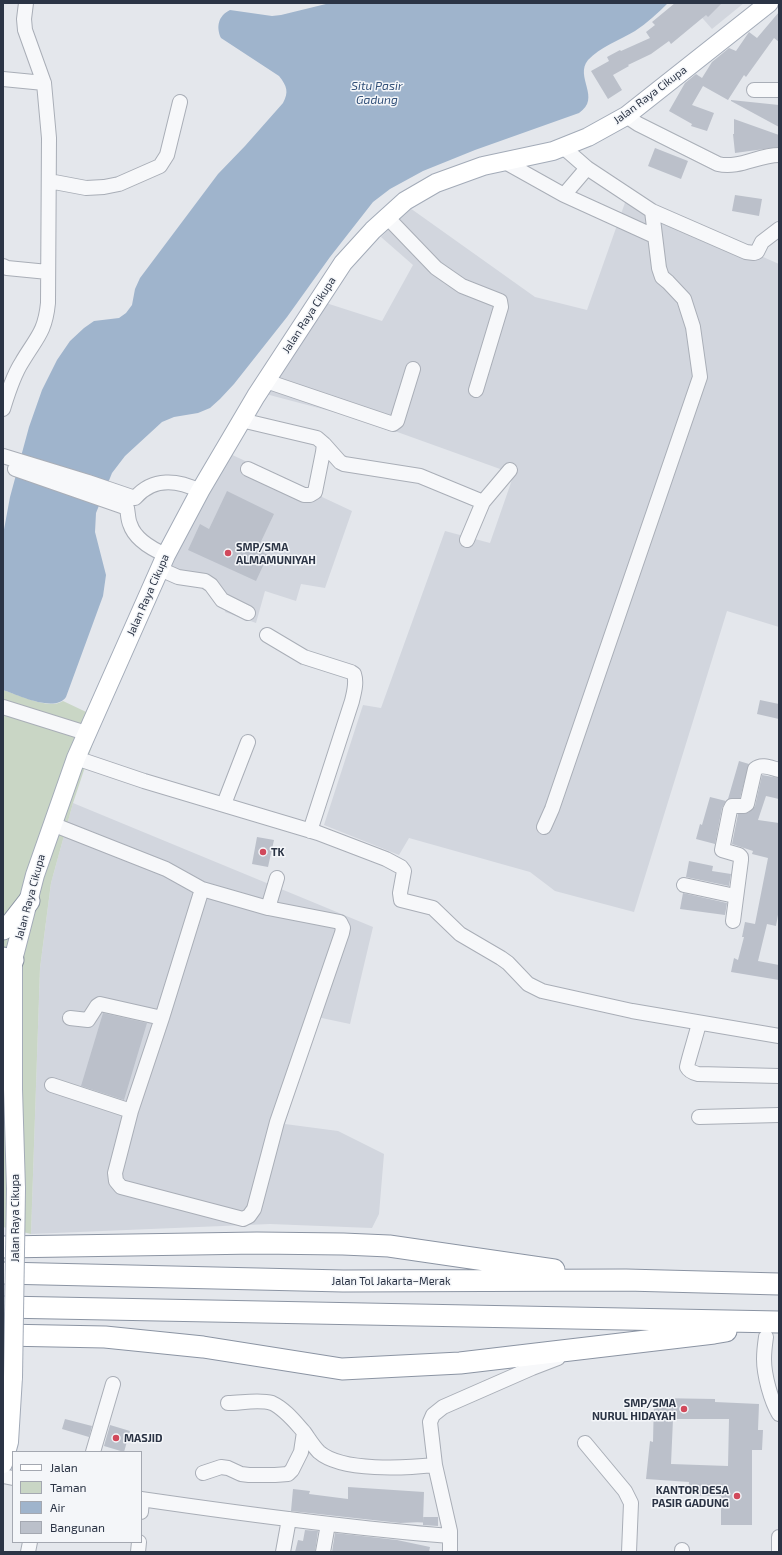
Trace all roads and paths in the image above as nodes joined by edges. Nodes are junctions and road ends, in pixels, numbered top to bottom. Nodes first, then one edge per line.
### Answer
1 (26, 3) edge
2 (769, 3) edge
3 (3, 78) edge
4 (44, 83) junction
5 (754, 90) dead end
6 (779, 90) edge
7 (180, 102) dead end
8 (626, 116) junction
9 (563, 147) junction
10 (779, 155) edge
11 (505, 162) junction
12 (586, 168) junction
13 (49, 181) junction
14 (564, 195) junction
15 (652, 211) junction
16 (386, 216) junction
17 (779, 229) edge
18 (654, 236) junction
19 (3, 266) edge
20 (48, 272) junction
21 (413, 369) dead end
22 (266, 381) junction
23 (476, 390) dead end
24 (3, 409) edge
25 (241, 420) junction
26 (324, 444) junction
27 (3, 456) edge
28 (3, 465) edge
29 (248, 470) dead end
30 (510, 470) dead end
31 (200, 491) junction
32 (483, 502) junction
33 (131, 503) junction
34 (467, 540) dead end
35 (163, 562) junction
36 (248, 613) dead end
37 (267, 635) dead end
38 (3, 707) edge
39 (86, 733) junction
40 (248, 742) dead end
41 (76, 758) junction
42 (779, 770) edge
43 (224, 804) junction
44 (52, 824) junction
45 (544, 827) dead end
46 (310, 830) junction
47 (278, 878) dead end
48 (684, 885) dead end
49 (202, 889) junction
50 (735, 896) junction
51 (29, 901) junction
52 (268, 908) junction
53 (733, 921) dead end
54 (3, 929) edge
55 (8, 959) edge
56 (70, 1018) dead end
57 (162, 1018) junction
58 (699, 1023) junction
59 (779, 1036) edge
60 (779, 1076) edge
61 (52, 1085) dead end
62 (131, 1111) junction
63 (779, 1115) edge
64 (699, 1117) dead end
65 (3, 1247) edge
66 (3, 1273) edge
67 (626, 1280) junction
68 (779, 1284) edge
69 (3, 1307) edge
70 (770, 1327) edge
71 (3, 1335) edge
72 (580, 1349) junction
73 (113, 1384) dead end
74 (228, 1404) dead end
75 (779, 1414) edge
76 (304, 1432) junction
77 (585, 1443) dead end
78 (93, 1451) edge
79 (3, 1464) edge
80 (435, 1465) junction
81 (203, 1473) dead end
82 (142, 1504) edge
83 (289, 1519) junction
84 (328, 1524) junction
85 (450, 1533) junction
86 (779, 1537) edge
87 (283, 1552) edge
88 (323, 1552) edge
89 (450, 1552) edge
90 (629, 1552) edge
91 (778, 1552) edge

1 - 4 street
2 - 8 main road, Jalan Raya Cikupa
3 - 4 street
4 - 13 street
5 - 6 street
7 - 13 street
8 - 9 main road, Jalan Raya Cikupa
8 - 10 street
9 - 11 main road, Jalan Raya Cikupa
9 - 12 street
11 - 14 street
11 - 16 main road, Jalan Raya Cikupa
12 - 14 street
12 - 15 street
13 - 20 street
14 - 18 street
15 - 17 street
15 - 18 street
16 - 22 main road, Jalan Raya Cikupa
16 - 23 street
18 - 45 street
19 - 20 street
20 - 24 street
21 - 22 street
22 - 25 main road, Jalan Raya Cikupa
25 - 26 street
25 - 31 main road, Jalan Raya Cikupa
26 - 29 street
26 - 32 street
27 - 33 street
28 - 33 street
30 - 32 street
31 - 33 street
31 - 35 main road, Jalan Raya Cikupa
32 - 34 street
33 - 35 street
35 - 36 street
35 - 39 main road, Jalan Raya Cikupa
37 - 46 street
38 - 39 street
39 - 41 main road, Jalan Raya Cikupa
40 - 43 street
41 - 43 street
41 - 44 main road, Jalan Raya Cikupa
42 - 50 street
43 - 46 street
44 - 49 street
44 - 51 main road, Jalan Raya Cikupa
46 - 58 street
47 - 52 street
48 - 50 street
49 - 52 street
49 - 57 street
50 - 53 street
51 - 54 highway
51 - 55 main road, Jalan Raya Cikupa
52 - 62 street
55 - 79 main road, Jalan Raya Cikupa, bridge
56 - 57 street
57 - 62 street
58 - 59 street
58 - 60 street
61 - 62 street
63 - 64 street
65 - 67 highway
66 - 67 highway, Jalan Tol Jakarta–Merak
67 - 68 highway, Jalan Tol Jakarta–Merak
69 - 70 highway
70 - 72 highway
70 - 75 street
71 - 72 highway
72 - 80 street
73 - 78 street
74 - 76 street
76 - 80 street
76 - 81 street
77 - 90 street
80 - 85 street
82 - 83 street
83 - 84 street
83 - 87 street
84 - 85 street
84 - 88 street
85 - 89 street
86 - 91 street

